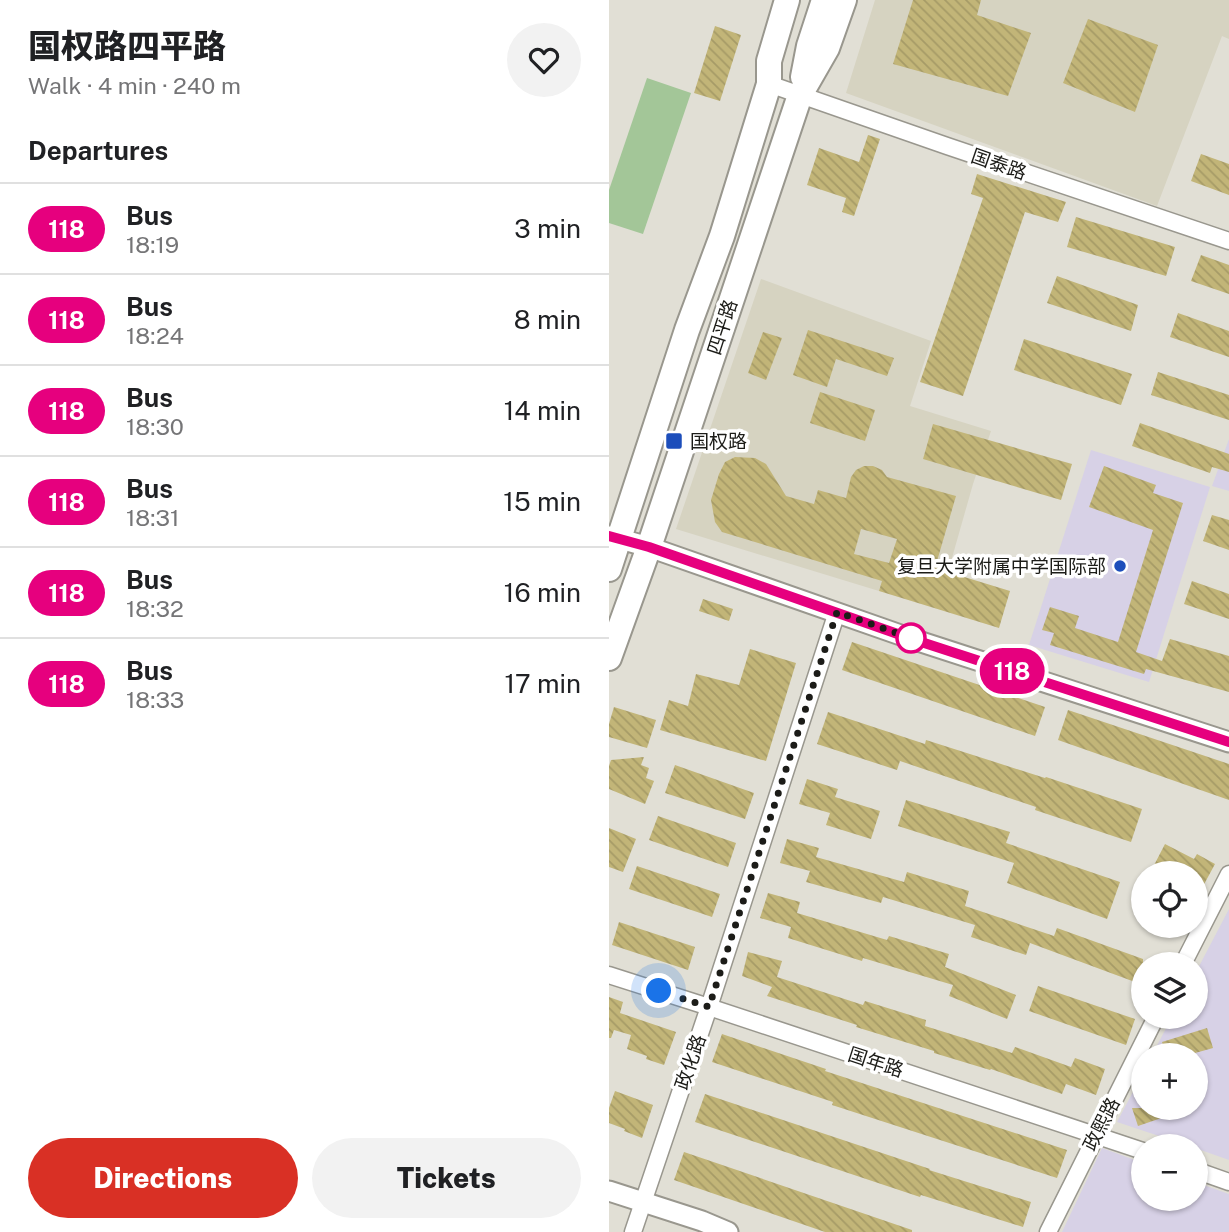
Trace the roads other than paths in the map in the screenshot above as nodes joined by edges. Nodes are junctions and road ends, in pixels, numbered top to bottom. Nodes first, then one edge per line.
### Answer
1 (787, 0) edge
2 (802, 0) edge
3 (824, 0) edge
4 (844, 0) edge
5 (769, 84) junction
6 (800, 95) junction
7 (1229, 241) edge
8 (614, 538) edge
9 (649, 547) junction
10 (609, 569) edge
11 (837, 612) junction
12 (609, 657) edge
13 (1229, 742) edge
14 (1229, 874) edge
15 (1189, 952) edge
16 (609, 975) edge
17 (709, 1007) junction
18 (1150, 1029) edge
19 (1096, 1134) junction
20 (1131, 1147) edge
21 (1208, 1175) edge
22 (1229, 1182) edge
23 (609, 1191) edge
24 (643, 1202) junction
25 (633, 1232) edge
26 (728, 1232) edge
27 (1048, 1232) edge

1 - 5 main road, 四平路
2 - 5 main road
3 - 6 main road
4 - 6 main road, 四平路
5 - 6 street, 国泰路
5 - 8 main road, 四平路
6 - 7 street, 国泰路
6 - 9 main road, 四平路
8 - 9 street
8 - 10 main road, 四平路
9 - 11 street
9 - 12 main road, 四平路
11 - 13 street
11 - 17 street, 政化路
14 - 15 street
16 - 17 street, 国年路
17 - 19 street, 国年路
17 - 24 street, 政化路
18 - 19 street, 政熙路
19 - 20 street, 国年路
19 - 27 street, 政熙路
21 - 22 street
23 - 24 street
24 - 25 street, 政化路
24 - 26 street

